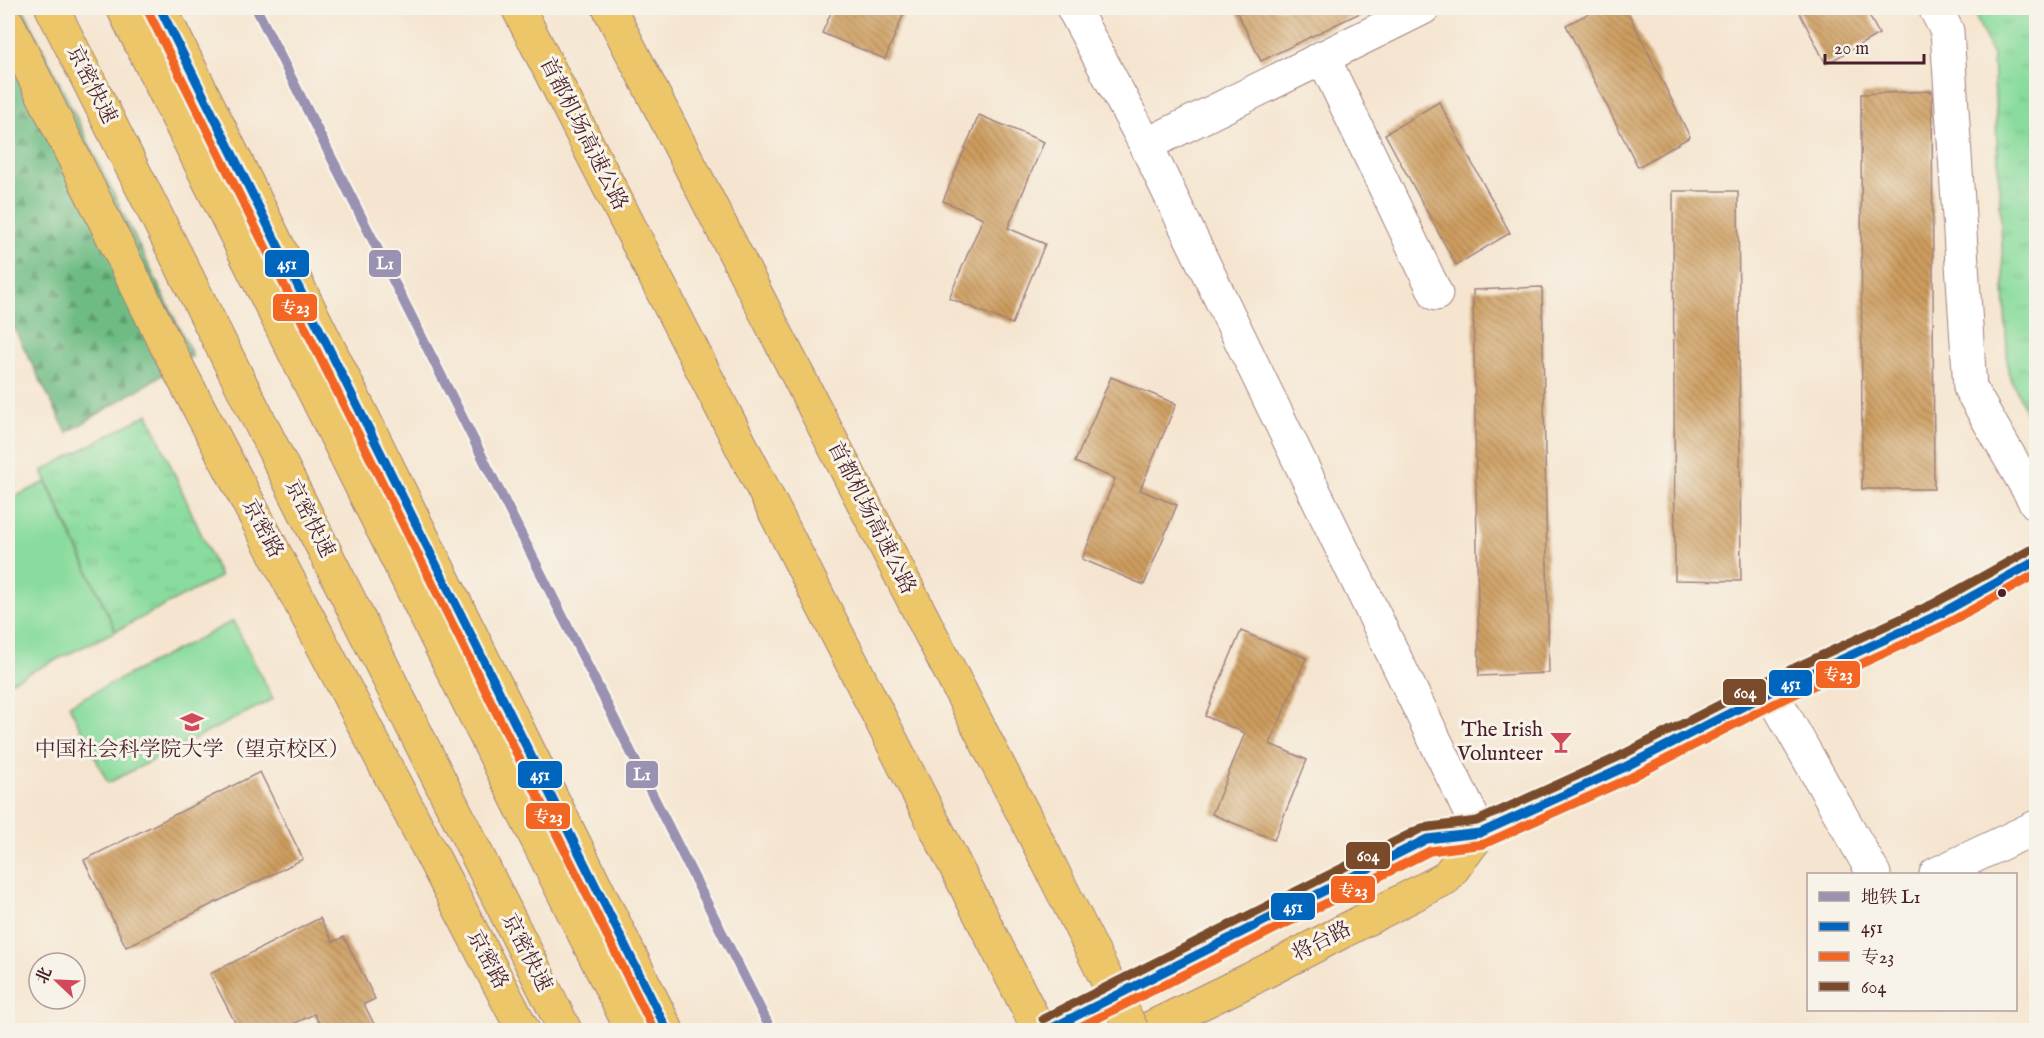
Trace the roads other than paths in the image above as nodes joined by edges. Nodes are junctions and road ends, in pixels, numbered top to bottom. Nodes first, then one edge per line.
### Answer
1 (52, 8) edge
2 (123, 8) edge
3 (160, 8) edge
4 (518, 8) edge
5 (609, 8) edge
6 (1073, 8) edge
7 (1423, 8) edge
8 (1935, 8) edge
9 (8, 24) edge
10 (1323, 57) junction
11 (1146, 145) junction
12 (1436, 294) dead end
13 (2037, 503) edge
14 (2037, 561) edge
15 (1771, 692) junction
16 (2037, 827) edge
17 (1480, 833) junction
18 (1873, 873) edge
19 (1938, 873) edge
20 (523, 1030) edge
21 (565, 1030) edge
22 (632, 1030) edge
23 (667, 1030) edge
24 (1039, 1030) edge
25 (1048, 1030) edge
26 (1132, 1030) edge
27 (1146, 1030) edge

1 - 21 main road, 京密快速
2 - 22 main road
3 - 23 main road
4 - 24 main road, 首都机场高速公路
5 - 26 main road, 首都机场高速公路, bridge
6 - 11 street
7 - 10 street
8 - 13 street
9 - 20 main road, 京密路
10 - 11 street
10 - 12 street
11 - 17 street
14 - 15 main road, 将台路
15 - 17 main road, 将台路
15 - 18 street
16 - 19 street
17 - 25 main road, 将台路
17 - 27 main road, 将台路

